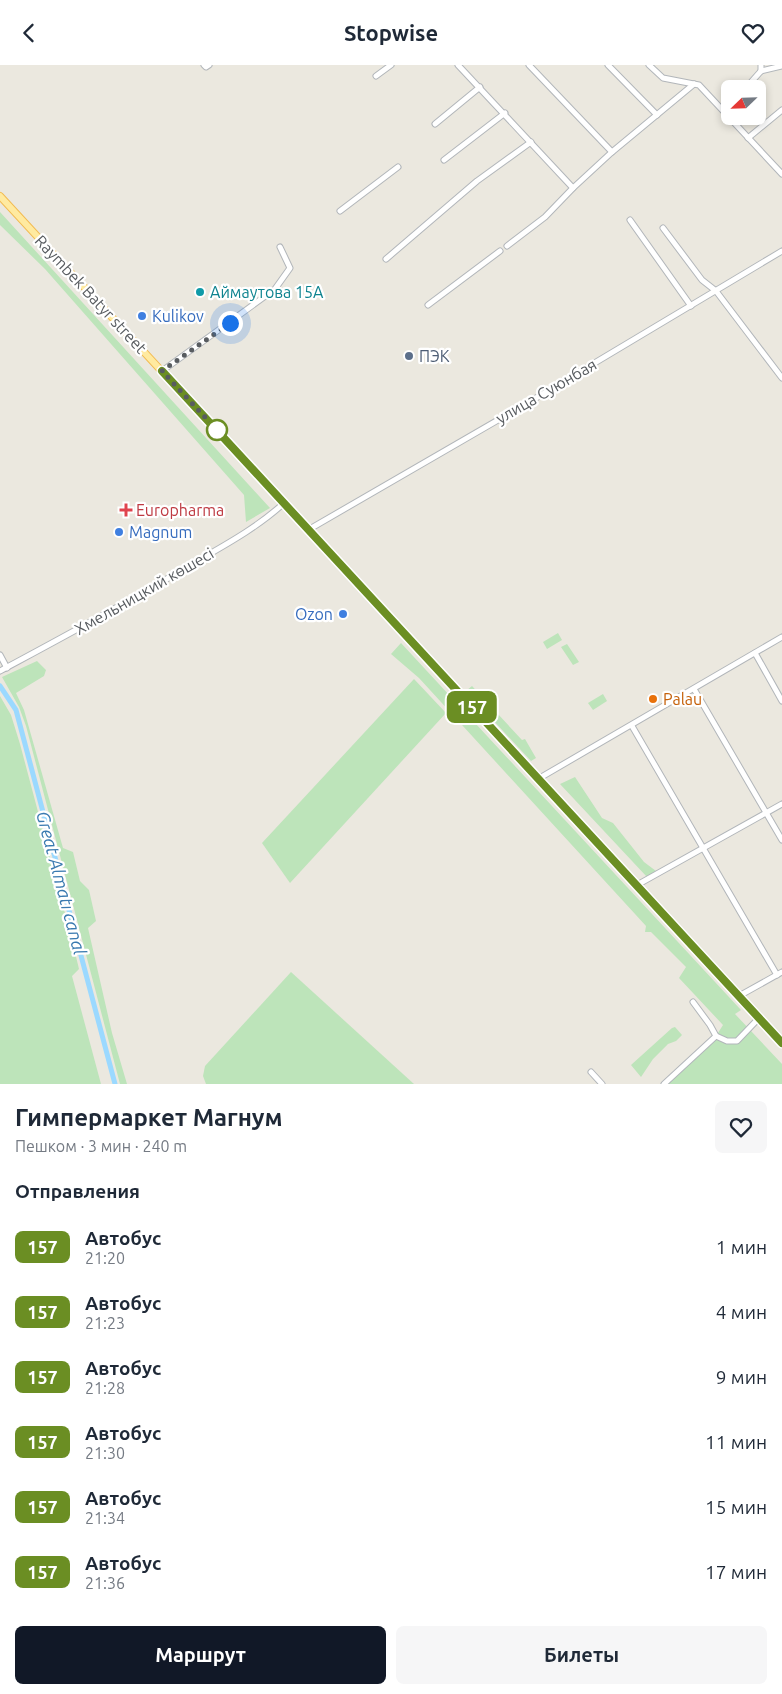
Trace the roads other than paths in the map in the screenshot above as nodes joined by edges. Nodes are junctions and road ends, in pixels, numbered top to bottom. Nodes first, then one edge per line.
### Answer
1 (204, 65) edge
2 (209, 65) edge
3 (391, 65) edge
4 (458, 65) edge
5 (529, 65) edge
6 (608, 65) edge
7 (649, 65) edge
8 (782, 66) edge
9 (761, 68) edge
10 (376, 76) dead end
11 (752, 80) edge
12 (697, 85) junction
13 (480, 87) junction
14 (721, 107) edge
15 (782, 110) edge
16 (504, 113) junction
17 (657, 115) junction
18 (435, 123) dead end
19 (738, 125) edge
20 (748, 138) junction
21 (531, 142) junction
22 (612, 152) junction
23 (444, 160) dead end
24 (398, 167) dead end
25 (782, 174) edge
26 (573, 188) junction
27 (0, 196) edge
28 (340, 211) dead end
29 (630, 219) dead end
30 (662, 228) dead end
31 (507, 246) dead end
32 (280, 247) dead end
33 (500, 251) dead end
34 (782, 251) edge
35 (386, 259) dead end
36 (716, 291) junction
37 (428, 305) dead end
38 (691, 306) junction
39 (162, 371) junction
40 (782, 378) edge
41 (284, 503) junction
42 (308, 530) junction
43 (782, 637) edge
44 (755, 653) junction
45 (0, 655) edge
46 (7, 668) junction
47 (0, 671) edge
48 (694, 689) junction
49 (782, 701) edge
50 (632, 726) junction
51 (538, 779) junction
52 (782, 804) edge
53 (766, 813) junction
54 (782, 840) edge
55 (704, 849) junction
56 (638, 885) junction
57 (780, 973) edge
58 (739, 996) junction
59 (692, 1002) dead end
60 (759, 1018) junction
61 (716, 1036) junction
62 (782, 1043) edge
63 (591, 1072) dead end
64 (602, 1084) edge
65 (664, 1084) edge

1 - 2 street
3 - 10 street
4 - 13 street
5 - 22 street
6 - 17 street
7 - 12 street
8 - 9 street
9 - 11 street
12 - 14 street
12 - 17 street
13 - 16 street
13 - 18 street
15 - 20 street
16 - 21 street
16 - 23 street
17 - 22 street
19 - 20 street
20 - 25 street
21 - 26 street
21 - 35 street
22 - 26 street
24 - 28 street
26 - 31 street
27 - 39 main road, Raymbek Batyr street
29 - 38 street
30 - 36 street
32 - 39 street
33 - 37 street
34 - 36 street, улица Суюнбая
36 - 38 street, улица Суюнбая
36 - 40 street
38 - 42 street, улица Суюнбая
39 - 41 main road, Raymbek Batyr street
41 - 42 main road, Raymbek Batyr street
41 - 46 street, Хмельницкий көшесі
42 - 51 main road, Raymbek Batyr street
43 - 44 street
44 - 48 street
44 - 49 street
45 - 46 street
46 - 47 street, Хмельницкий көшесі
48 - 50 street
48 - 53 street
50 - 51 street
50 - 55 street
51 - 56 main road, Raymbek Batyr street
52 - 53 street
53 - 54 street
53 - 55 street
55 - 56 street
55 - 57 street
56 - 58 main road, Raymbek Batyr street
57 - 58 street
58 - 60 main road, Raymbek Batyr street
59 - 61 street
60 - 61 street
60 - 62 main road, Raymbek Batyr street
61 - 65 street
63 - 64 street

